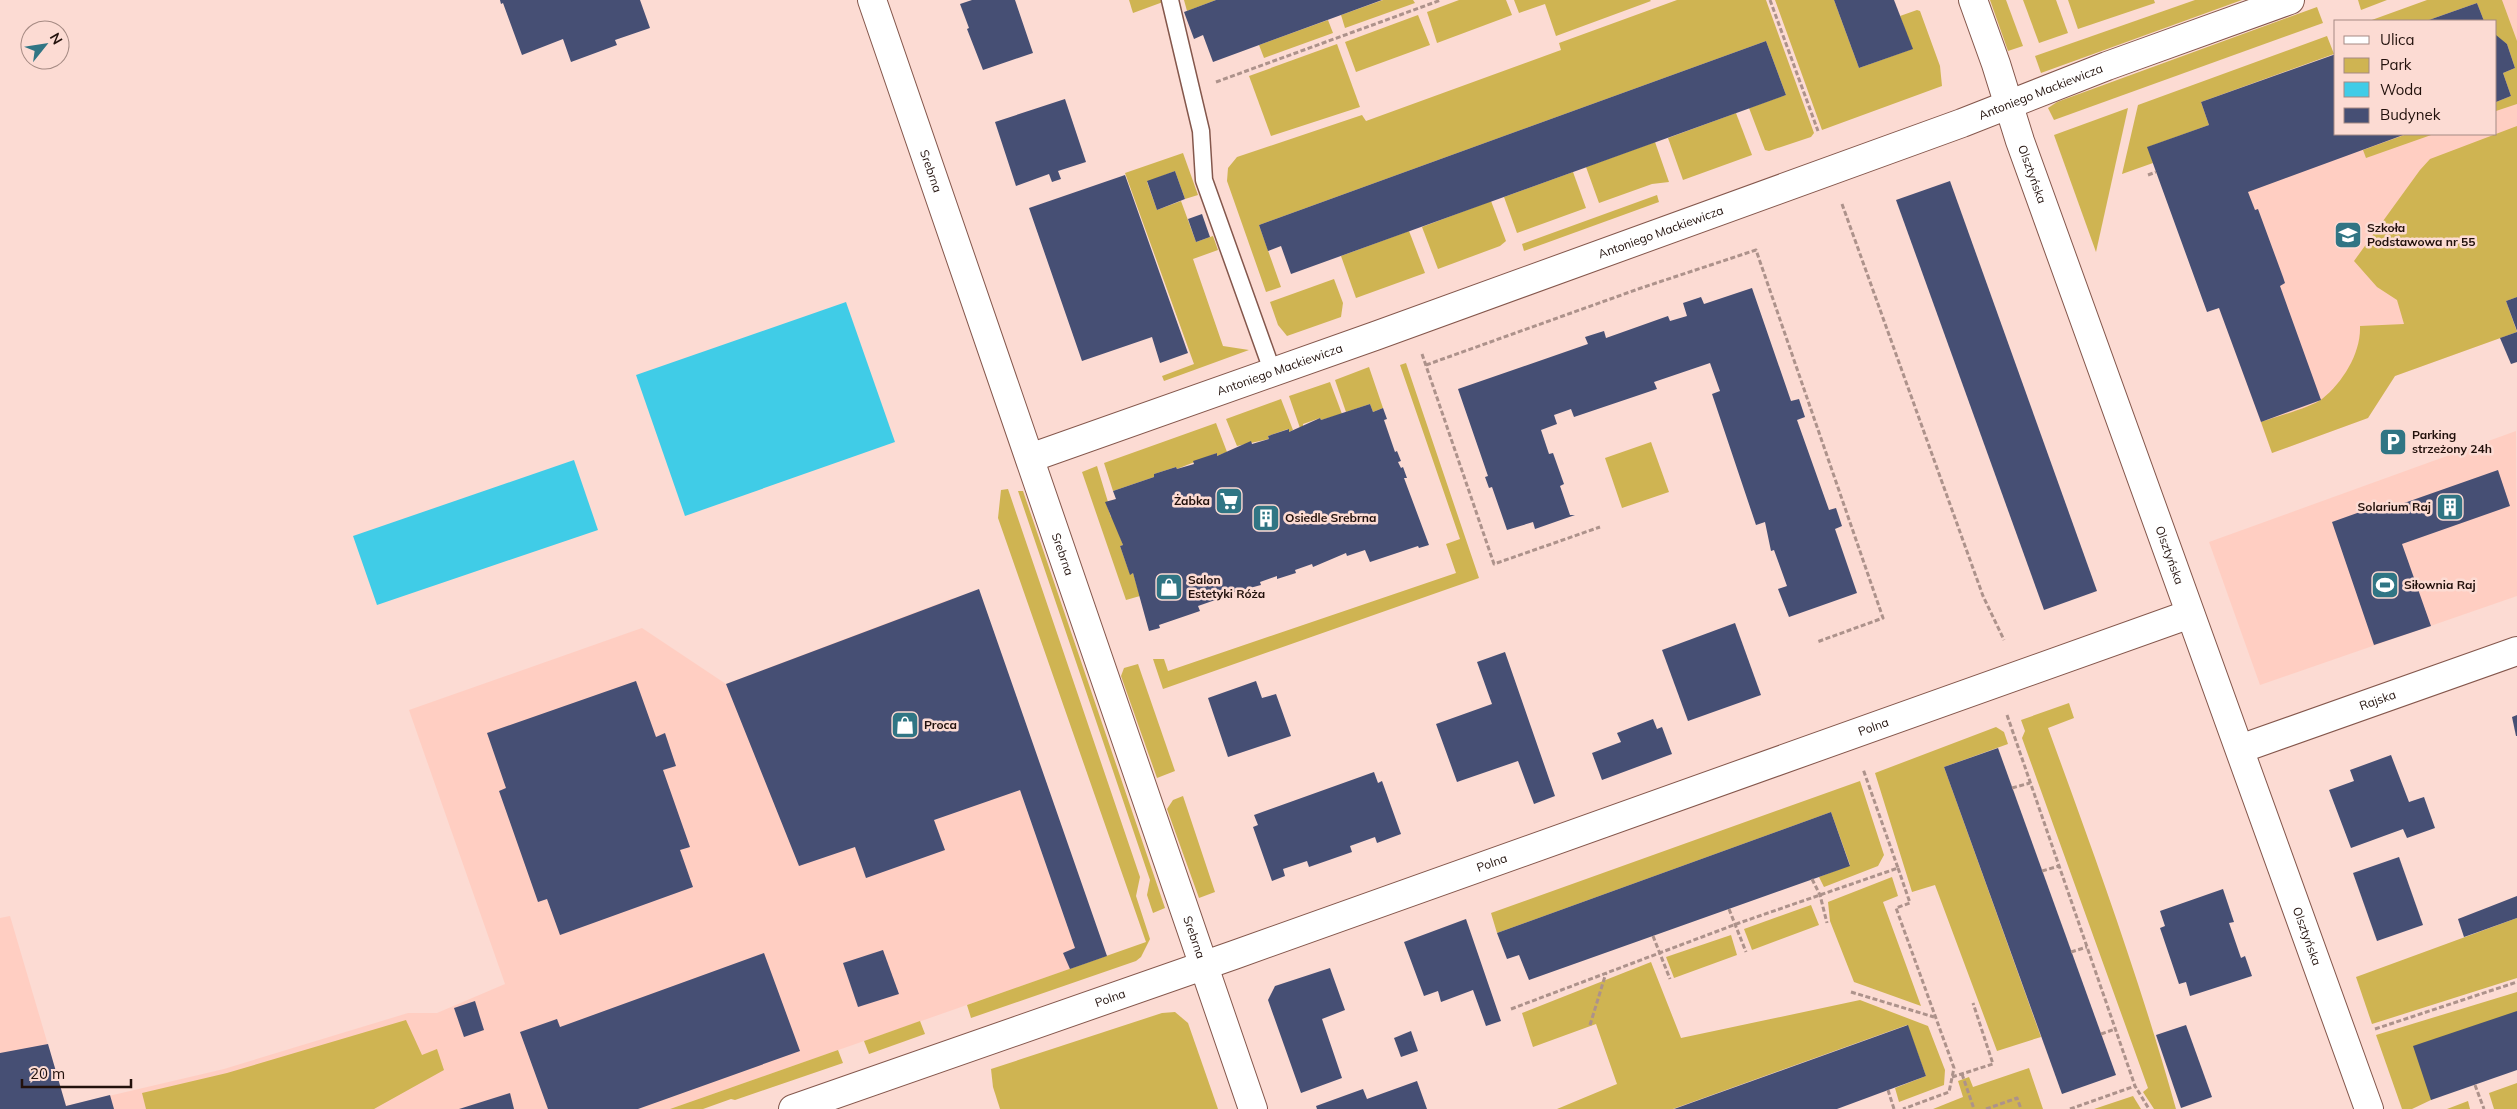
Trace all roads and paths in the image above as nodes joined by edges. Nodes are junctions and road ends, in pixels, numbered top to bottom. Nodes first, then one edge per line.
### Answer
1 (872, 0) edge
2 (1170, 0) edge
3 (1441, 0) edge
4 (1770, 0) edge
5 (1973, 0) edge
6 (2290, 0) edge
7 (1210, 84) dead end
8 (2008, 104) junction
9 (1818, 131) dead end
10 (2156, 172) dead end
11 (2148, 175) dead end
12 (1842, 204) dead end
13 (1423, 358) dead end
14 (1426, 365) junction
15 (1273, 373) junction
16 (1030, 458) junction
17 (1600, 527) dead end
18 (2190, 614) junction
19 (2004, 640) dead end
20 (1817, 642) dead end
21 (2517, 651) edge
22 (2007, 715) dead end
23 (2240, 748) junction
24 (1863, 768) dead end
25 (2030, 783) junction
26 (2012, 788) dead end
27 (2059, 866) junction
28 (1898, 868) junction
29 (2042, 871) dead end
30 (1812, 879) dead end
31 (1820, 895) junction
32 (1729, 909) dead end
33 (1827, 922) dead end
34 (1735, 925) junction
35 (1653, 936) dead end
36 (2086, 947) junction
37 (1660, 952) junction
38 (1746, 952) dead end
39 (2071, 952) dead end
40 (1204, 966) junction
41 (1607, 973) junction
42 (1670, 979) dead end
43 (2517, 982) edge
44 (1851, 992) dead end
45 (1973, 1003) dead end
46 (1511, 1010) dead end
47 (1935, 1017) junction
48 (1590, 1025) dead end
49 (2115, 1029) junction
50 (2368, 1031) dead end
51 (2101, 1034) dead end
52 (1962, 1074) junction
53 (1952, 1077) junction
54 (2475, 1085) dead end
55 (2135, 1086) junction
56 (1888, 1090) dead end
57 (793, 1109) edge
58 (1253, 1109) edge
59 (1894, 1109) edge
60 (1903, 1109) edge
61 (1974, 1109) edge
62 (1986, 1109) edge
63 (2021, 1109) edge
64 (2070, 1109) edge
65 (2149, 1109) edge
66 (2369, 1109) edge
67 (2484, 1109) edge

1 - 16 street, Srebrna
2 - 15 lane
3 - 7 path
4 - 9 path
5 - 8 street, Olsztyńska
6 - 8 street, Antoniego Mackiewicza
8 - 15 street, Antoniego Mackiewicza
8 - 18 street, Olsztyńska
10 - 11 path
12 - 19 path
13 - 14 path
14 - 17 path
14 - 20 path
15 - 16 street, Antoniego Mackiewicza
16 - 40 street, Srebrna
18 - 23 street, Olsztyńska
18 - 40 street, Polna
21 - 23 street, Rajska
22 - 25 path
23 - 66 street, Olsztyńska
24 - 28 path
25 - 26 path
25 - 27 path
27 - 29 path
27 - 36 path
28 - 31 path
28 - 47 path
30 - 31 path
31 - 33 path
31 - 34 path
32 - 34 path
34 - 37 path
34 - 38 path
35 - 37 path
36 - 39 path
36 - 49 path
37 - 41 path
37 - 42 path
40 - 57 street, Polna
40 - 58 street, Srebrna
41 - 46 path
41 - 48 path
43 - 50 path
44 - 47 path
45 - 52 path
47 - 53 path
49 - 51 path
49 - 55 path
52 - 53 path
52 - 61 path
53 - 60 path
54 - 67 path
55 - 64 path
55 - 65 path
56 - 59 path
62 - 63 path

